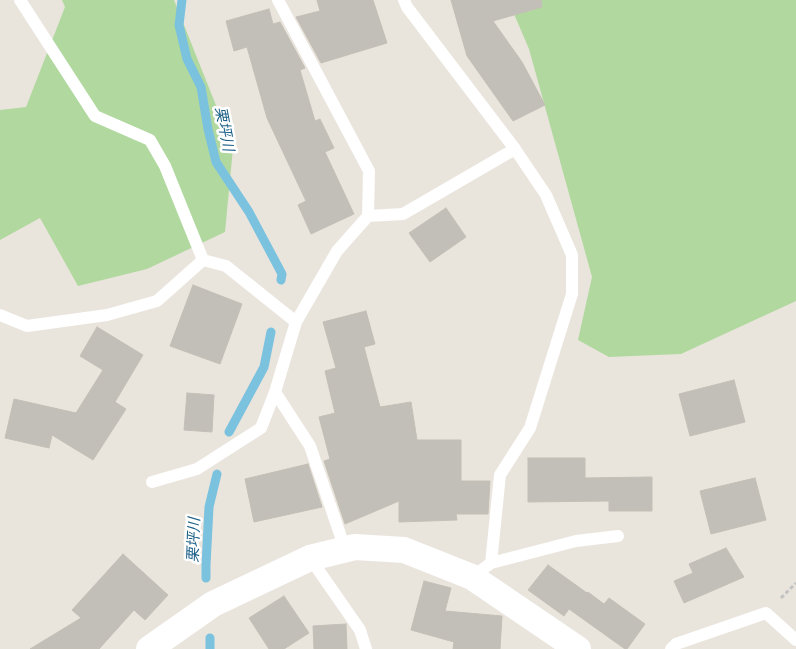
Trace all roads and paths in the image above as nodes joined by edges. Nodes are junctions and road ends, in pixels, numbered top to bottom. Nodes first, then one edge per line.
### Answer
1 (20, 0) edge
2 (278, 0) edge
3 (404, 0) edge
4 (515, 148) junction
5 (368, 216) junction
6 (203, 260) junction
7 (0, 315) edge
8 (296, 322) junction
9 (275, 392) junction
10 (152, 482) dead end
11 (618, 536) dead end
12 (345, 549) junction
13 (310, 558) junction
14 (482, 570) junction
15 (796, 640) edge
16 (149, 649) edge
17 (366, 649) edge
18 (578, 649) edge
19 (671, 649) edge

1 - 6 lane
2 - 5 lane
3 - 4 lane
4 - 5 lane
4 - 14 lane
5 - 8 lane
6 - 7 lane
6 - 8 lane
8 - 9 lane
9 - 10 lane
9 - 12 lane
11 - 14 lane
12 - 13 street
12 - 14 street
13 - 16 street
13 - 17 lane
14 - 18 street
15 - 19 lane

